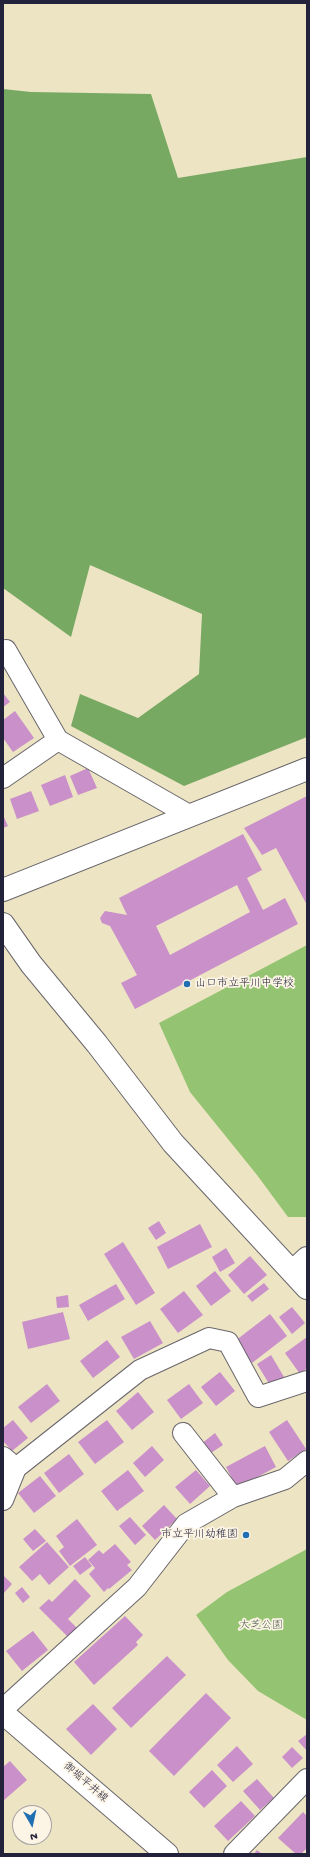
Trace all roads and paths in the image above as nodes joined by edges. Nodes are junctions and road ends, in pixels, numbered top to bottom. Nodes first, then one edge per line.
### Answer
1 (4, 650) edge
2 (58, 740) junction
3 (307, 769) edge
4 (3, 778) edge
5 (189, 815) junction
6 (3, 890) edge
7 (3, 924) edge
8 (300, 1265) edge
9 (307, 1288) edge
10 (307, 1381) edge
11 (184, 1433) dead end
12 (307, 1461) edge
13 (9, 1462) edge
14 (233, 1497) junction
15 (3, 1500) edge
16 (3, 1709) edge
17 (3, 1713) edge
18 (305, 1782) edge
19 (167, 1854) edge
20 (234, 1854) edge

1 - 2 street
2 - 4 street
2 - 5 street
3 - 5 street
5 - 6 street
7 - 8 street
8 - 9 street
10 - 13 street
11 - 14 street
12 - 14 street
13 - 15 street
14 - 16 street
17 - 19 street, 御堀平井線
18 - 20 street

